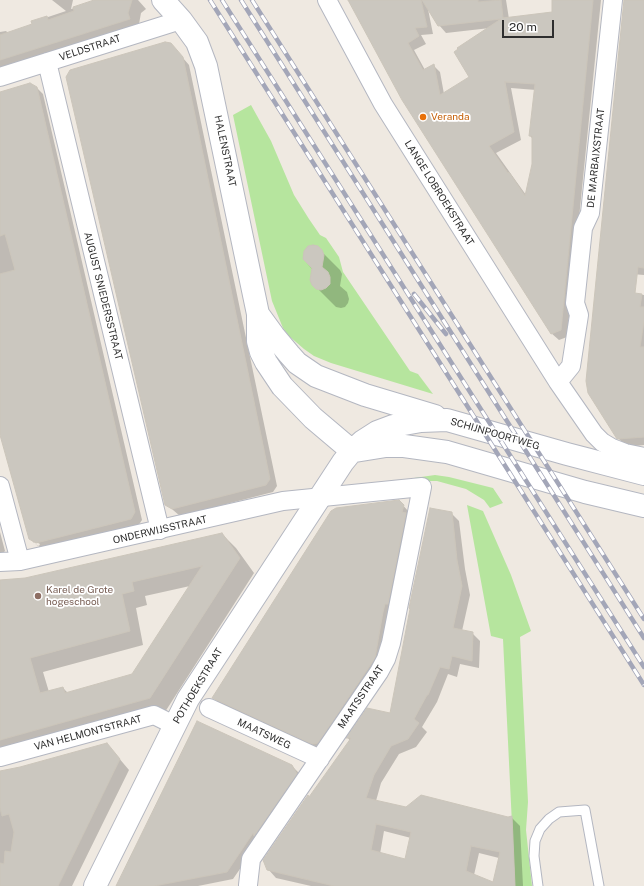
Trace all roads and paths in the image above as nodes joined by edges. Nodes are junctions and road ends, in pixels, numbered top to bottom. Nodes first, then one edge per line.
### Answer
1 (163, 0) edge
2 (326, 0) edge
3 (613, 0) edge
4 (181, 20) junction
5 (47, 62) junction
6 (0, 77) edge
7 (258, 314) junction
8 (558, 382) junction
9 (447, 420) junction
10 (352, 451) junction
11 (644, 457) edge
12 (644, 474) edge
13 (0, 486) edge
14 (320, 498) junction
15 (644, 506) edge
16 (160, 530) junction
17 (20, 561) junction
18 (0, 562) edge
19 (208, 708) dead end
20 (174, 725) junction
21 (0, 757) edge
22 (320, 759) junction
23 (95, 886) edge
24 (248, 886) edge
25 (538, 886) edge
26 (599, 886) edge

1 - 4 street, HALENSTRAAT
2 - 8 street, LANGE LOBROEKSTRAAT
3 - 8 street, DE MARBAIXSTRAAT
4 - 5 street, VELDSTRAAT
4 - 7 street, HALENSTRAAT
5 - 6 street, VELDSTRAAT
5 - 16 street, AUGUST SNIEDERSSTRAAT
7 - 9 street, HALENSTRAAT
7 - 10 street, HALENSTRAAT
8 - 11 street
9 - 10 street, SCHIJNPOORTWEG
9 - 12 street, SCHIJNPOORTWEG
10 - 14 street, SCHIJNPOORTWEG
10 - 15 street
13 - 17 street
14 - 16 street, ONDERWIJSSTRAAT
14 - 20 street, POTHOEKSTRAAT
14 - 22 street, MAATSSTRAAT
16 - 17 street, ONDERWIJSSTRAAT
17 - 18 street, ONDERWIJSSTRAAT
19 - 22 street, MAATSWEG
20 - 21 street, VAN HELMONTSTRAAT
20 - 23 street, POTHOEKSTRAAT
22 - 24 street, MAATSSTRAAT
25 - 26 lane

